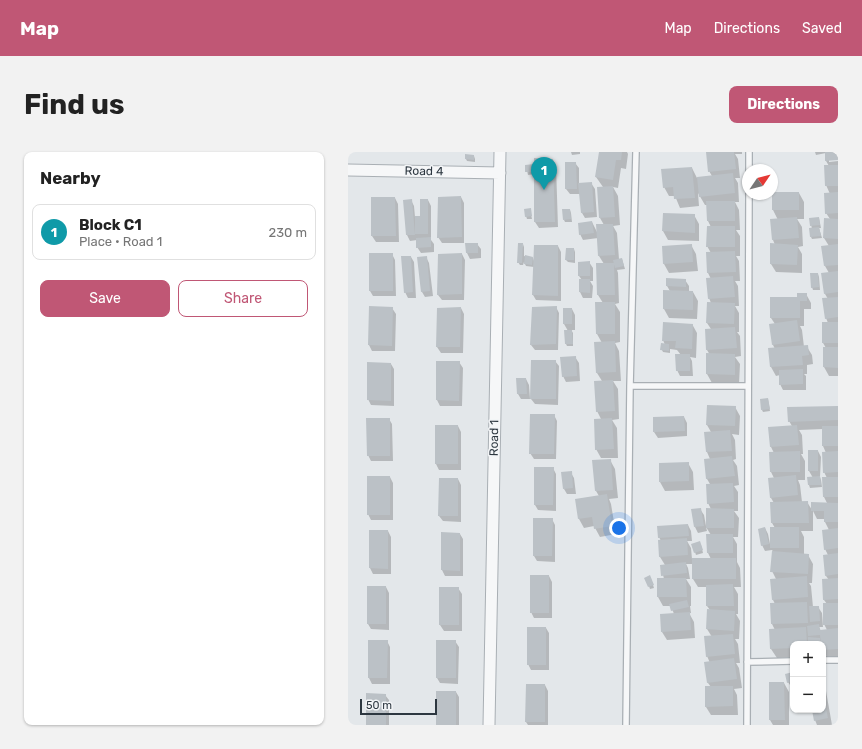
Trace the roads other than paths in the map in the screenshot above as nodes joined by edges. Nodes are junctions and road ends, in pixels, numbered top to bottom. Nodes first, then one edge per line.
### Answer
1 (500, 152) edge
2 (636, 152) edge
3 (749, 152) edge
4 (749, 164) edge
5 (348, 170) edge
6 (500, 173) junction
7 (749, 200) edge
8 (630, 386) junction
9 (748, 386) junction
10 (826, 660) edge
11 (838, 660) edge
12 (790, 661) edge
13 (747, 662) junction
14 (489, 725) edge
15 (626, 725) edge
16 (747, 725) edge

1 - 6 street, Road 1
2 - 8 lane
3 - 4 lane
5 - 6 street, Road 4
6 - 14 street, Road 1
7 - 9 lane
8 - 9 lane
8 - 15 lane
9 - 13 lane
10 - 11 lane
12 - 13 lane
13 - 16 lane

